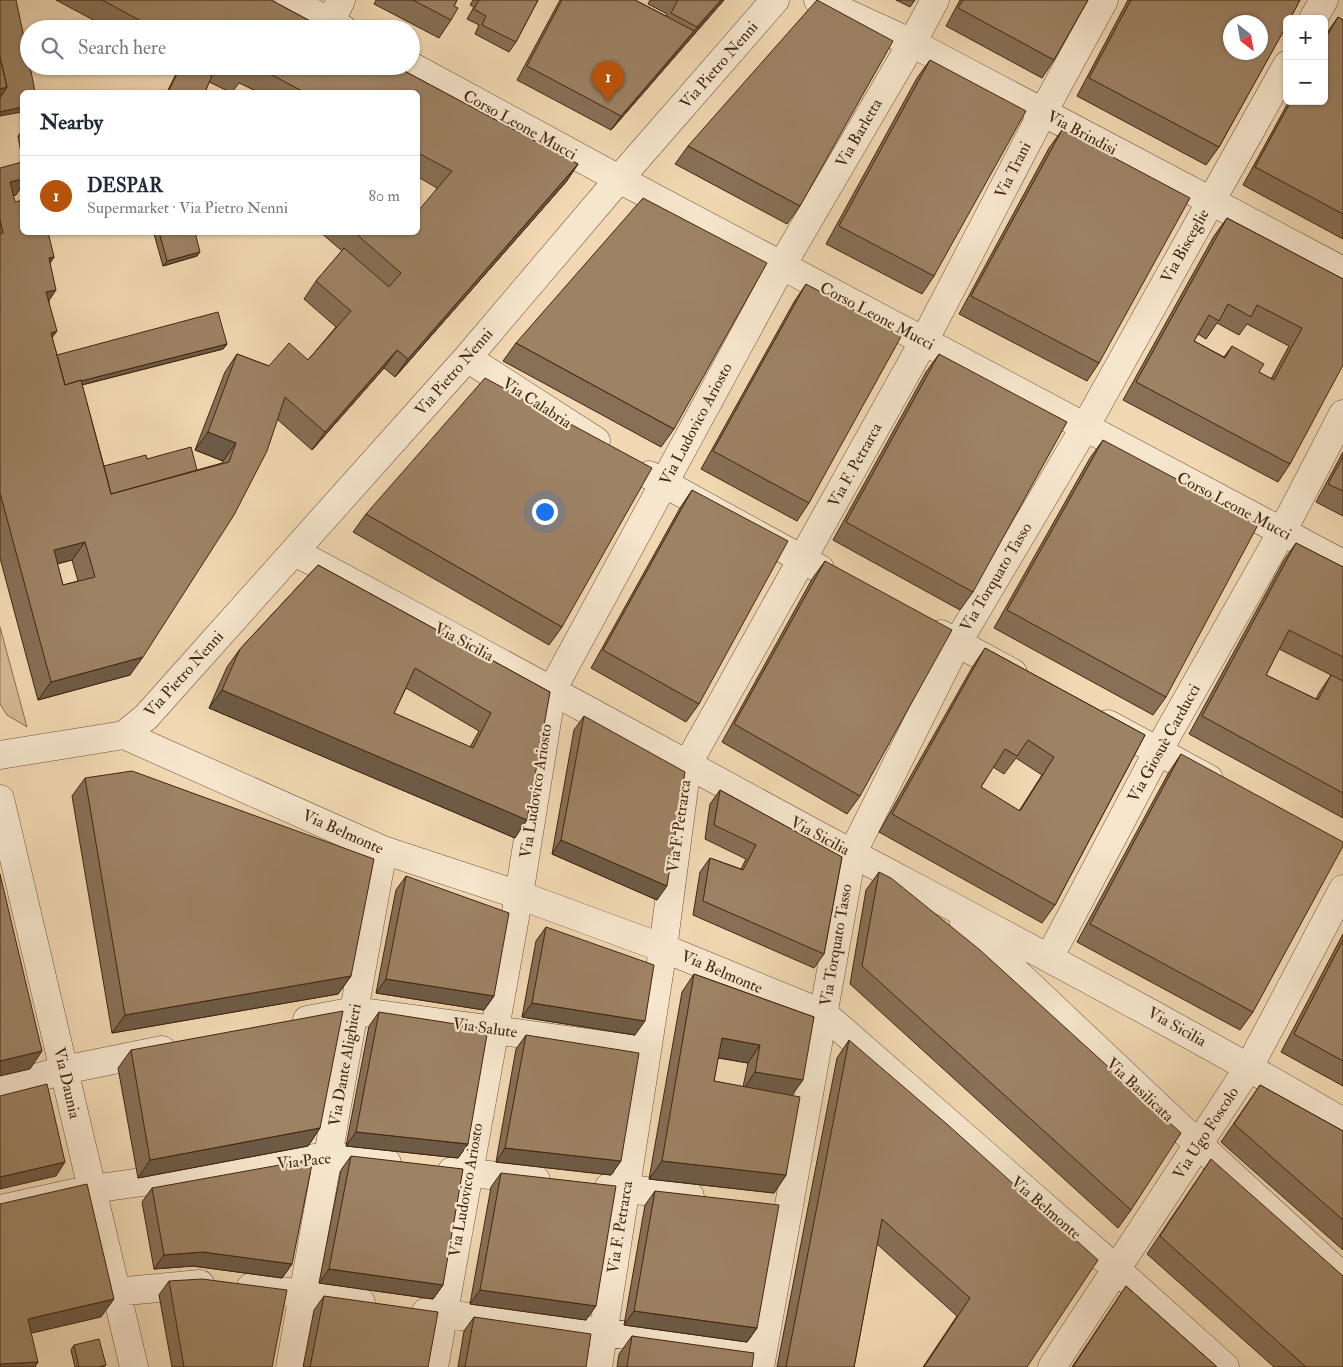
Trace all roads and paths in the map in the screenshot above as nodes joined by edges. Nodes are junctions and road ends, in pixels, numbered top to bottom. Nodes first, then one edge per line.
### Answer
1 (289, 0) edge
2 (776, 0) edge
3 (818, 0) edge
4 (935, 0) edge
5 (1104, 0) edge
6 (1324, 0) edge
7 (1331, 0) edge
8 (1343, 6) edge
9 (1315, 15) edge
10 (338, 17) edge
11 (912, 43) junction
12 (420, 71) edge
13 (1283, 72) edge
14 (1043, 112) junction
15 (619, 179) junction
16 (1211, 201) junction
17 (782, 265) junction
18 (1343, 271) edge
19 (924, 341) junction
20 (467, 358) junction
21 (1343, 414) edge
22 (1084, 427) junction
23 (664, 484) junction
24 (1282, 532) junction
25 (295, 552) junction
26 (803, 560) junction
27 (1343, 564) edge
28 (846, 582) edge
29 (923, 624) edge
30 (957, 643) junction
31 (1036, 685) edge
32 (552, 690) junction
33 (1088, 714) edge
34 (124, 735) junction
35 (1158, 751) junction
36 (0, 754) edge
37 (687, 765) junction
38 (1234, 792) edge
39 (0, 799) edge
40 (383, 850) junction
41 (852, 854) junction
42 (1343, 889) edge
43 (519, 895) junction
44 (940, 900) junction
45 (663, 948) junction
46 (1049, 958) junction
47 (355, 1011) junction
48 (824, 1014) junction
49 (287, 1025) edge
50 (495, 1029) junction
51 (190, 1044) edge
52 (647, 1051) junction
53 (1249, 1067) junction
54 (64, 1070) junction
55 (0, 1088) edge
56 (1343, 1122) edge
57 (1198, 1144) junction
58 (329, 1156) junction
59 (469, 1174) junction
60 (557, 1182) edge
61 (587, 1184) edge
62 (626, 1188) junction
63 (92, 1189) junction
64 (712, 1198) edge
65 (760, 1204) edge
66 (788, 1207) junction
67 (0, 1209) edge
68 (1116, 1269) junction
69 (1343, 1277) edge
70 (116, 1292) junction
71 (304, 1293) junction
72 (444, 1314) junction
73 (603, 1332) junction
74 (761, 1361) edge
75 (134, 1367) edge
76 (290, 1367) edge
77 (434, 1367) edge
78 (598, 1367) edge
79 (1052, 1367) edge
80 (1225, 1367) edge

1 - 10 street
2 - 15 street, Via Pietro Nenni
3 - 11 street, Via Brindisi
4 - 11 street, Via Barletta
5 - 14 street, Via Trani
6 - 9 street
7 - 8 street
11 - 14 street, Via Brindisi
11 - 17 street, Via Barletta
12 - 15 street, Corso Leone Mucci
13 - 16 street, Via Bisceglie
14 - 16 street, Via Brindisi
14 - 19 street, Via Trani
15 - 17 street, Corso Leone Mucci
15 - 20 street, Via Pietro Nenni
16 - 18 street, Via Brindisi
16 - 22 street, Via Bisceglie
17 - 19 street, Corso Leone Mucci
17 - 23 street, Via Ludovico Ariosto
19 - 22 street, Corso Leone Mucci
19 - 26 street, Via F. Petrarca
20 - 23 street, Via Calabria
20 - 25 street, Via Pietro Nenni
21 - 24 street, Via Giosuè Carducci
22 - 24 street, Corso Leone Mucci
22 - 30 street, Via Torquato Tasso
23 - 26 street, Via Calabria
23 - 32 street, Via Ludovico Ariosto
24 - 27 street, Corso Leone Mucci
24 - 35 street, Via Giosuè Carducci
25 - 32 street, Via Sicilia
25 - 34 street, Via Pietro Nenni
26 - 28 street, Via Calabria
26 - 37 street, Via F. Petrarca
29 - 30 street
30 - 31 street
30 - 41 street, Via Torquato Tasso
32 - 37 street, Via Sicilia
32 - 43 street, Via Ludovico Ariosto
33 - 35 street
34 - 36 street
34 - 40 street, Via Belmonte
35 - 38 street
35 - 46 street, Via Giosuè Carducci
37 - 41 street, Via Sicilia
37 - 45 street, Via F. Petrarca
39 - 54 street, Via Daunia
40 - 43 street, Via Belmonte
40 - 47 street, Via Dante Alighieri
41 - 44 street, Via Sicilia
41 - 48 street, Via Torquato Tasso
42 - 53 street, Via Ugo Foscolo
43 - 45 street, Via Belmonte
43 - 50 street, Via Ludovico Ariosto
44 - 46 street, Via Sicilia
44 - 57 street, Via Basilicata
45 - 48 street, Via Belmonte
45 - 52 street, Via F. Petrarca
46 - 53 street, Via Sicilia
47 - 49 street, Via Salute
47 - 50 street, Via Salute
47 - 58 street, Via Dante Alighieri
48 - 66 street, Via Torquato Tasso
48 - 68 street, Via Belmonte
50 - 52 street, Via Salute
50 - 59 street, Via Ludovico Ariosto
51 - 54 street
52 - 62 street, Via F. Petrarca
53 - 56 street, Via Sicilia
53 - 57 street, Via Ugo Foscolo
54 - 55 street
54 - 63 street, Via Daunia
57 - 68 street, Via Ugo Foscolo
57 - 69 street, Via Basilicata
58 - 59 street, Via Pace
58 - 63 street, Via Pace
58 - 71 street, Via Dante Alighieri
59 - 60 street, Via Pace
59 - 72 street, Via Ludovico Ariosto
61 - 62 street
62 - 64 street
62 - 73 street, Via F. Petrarca
63 - 67 street, Via Pace
63 - 70 street, Via Daunia
65 - 66 street
66 - 74 street, Via Torquato Tasso
68 - 79 street, Via Ugo Foscolo
68 - 80 street, Via Belmonte
70 - 71 street
70 - 75 street, Via Daunia
71 - 72 street
71 - 76 street, Via Dante Alighieri
72 - 73 street
72 - 77 street, Via Ludovico Ariosto
73 - 74 street
73 - 78 street, Via F. Petrarca

